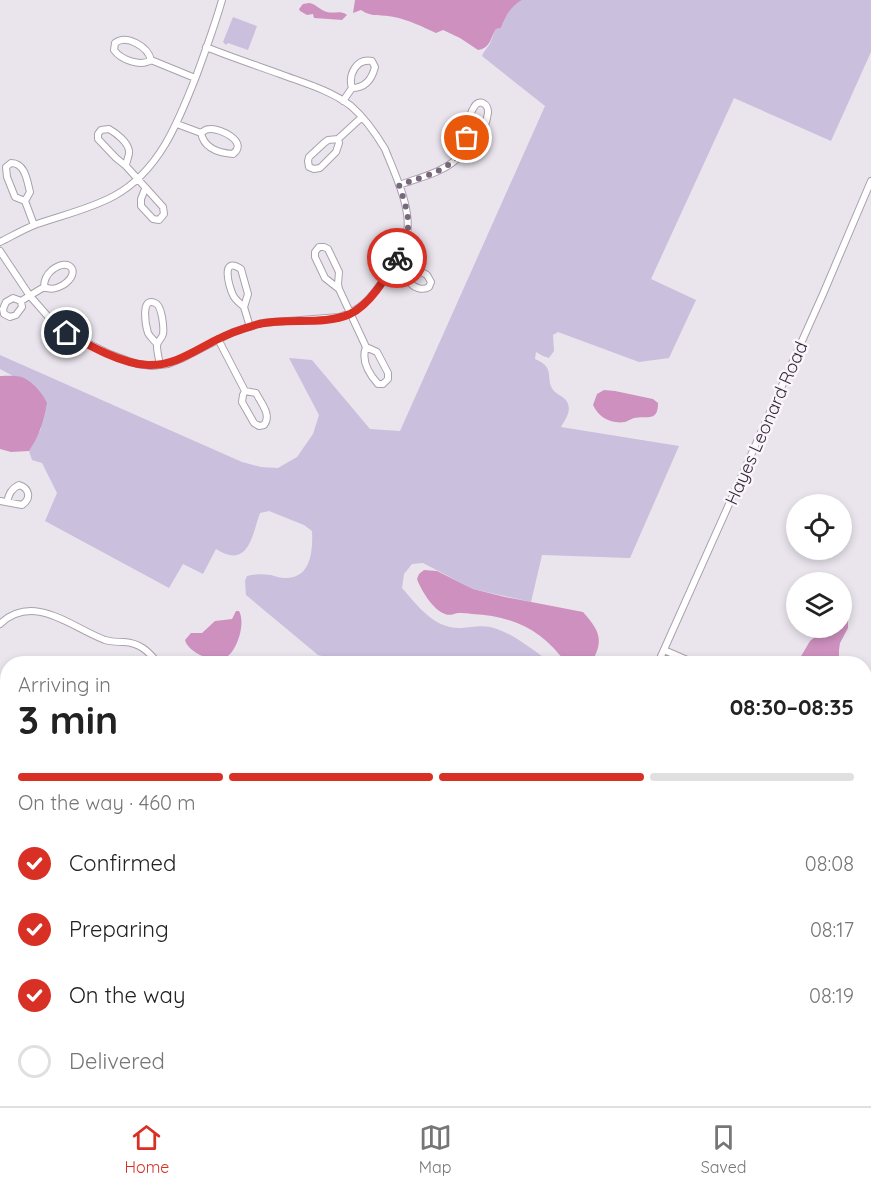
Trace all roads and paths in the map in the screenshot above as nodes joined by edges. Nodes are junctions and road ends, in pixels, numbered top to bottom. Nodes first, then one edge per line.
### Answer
1 (222, 0) edge
2 (206, 47) junction
3 (151, 60) junction
4 (195, 78) junction
5 (352, 88) junction
6 (343, 101) junction
7 (362, 117) junction
8 (177, 124) junction
9 (201, 133) junction
10 (338, 139) junction
11 (470, 142) junction
12 (126, 166) junction
13 (137, 179) junction
14 (871, 181) edge
15 (399, 185) junction
16 (146, 189) junction
17 (25, 201) junction
18 (34, 225) junction
19 (0, 242) edge
20 (0, 251) edge
21 (394, 263) junction
22 (407, 271) dead end
23 (44, 287) junction
24 (339, 289) junction
25 (30, 296) junction
26 (21, 301) dead end
27 (244, 307) junction
28 (351, 314) junction
29 (250, 327) junction
30 (218, 339) junction
31 (157, 344) junction
32 (366, 347) junction
33 (160, 365) junction
34 (245, 390) junction
35 (0, 624) edge
36 (664, 650) junction
37 (152, 656) edge
38 (661, 656) edge
39 (678, 656) edge

1 - 2 street
2 - 4 street
2 - 6 street
3 - 3 street
3 - 4 street
4 - 8 street
5 - 5 street
5 - 6 street
6 - 7 street
7 - 10 street
7 - 15 street
8 - 9 street
8 - 13 street
9 - 9 street
10 - 10 street
11 - 11 street
11 - 15 street
12 - 12 street
12 - 13 street
13 - 16 street
13 - 18 street
14 - 36 street, Hayes Leonard Road
15 - 21 street
16 - 16 street
17 - 17 street
17 - 18 street
18 - 19 street
20 - 25 street
21 - 22 street
21 - 28 street
23 - 23 street
23 - 25 street
24 - 24 street
24 - 28 street
25 - 26 street
25 - 33 street
27 - 27 street
27 - 29 street
28 - 29 street
28 - 32 street
29 - 30 street
30 - 33 street
30 - 34 street
31 - 31 street
31 - 33 street
32 - 32 street
34 - 34 street
35 - 37 street
36 - 38 street, Hayes Leonard Road
36 - 39 street

